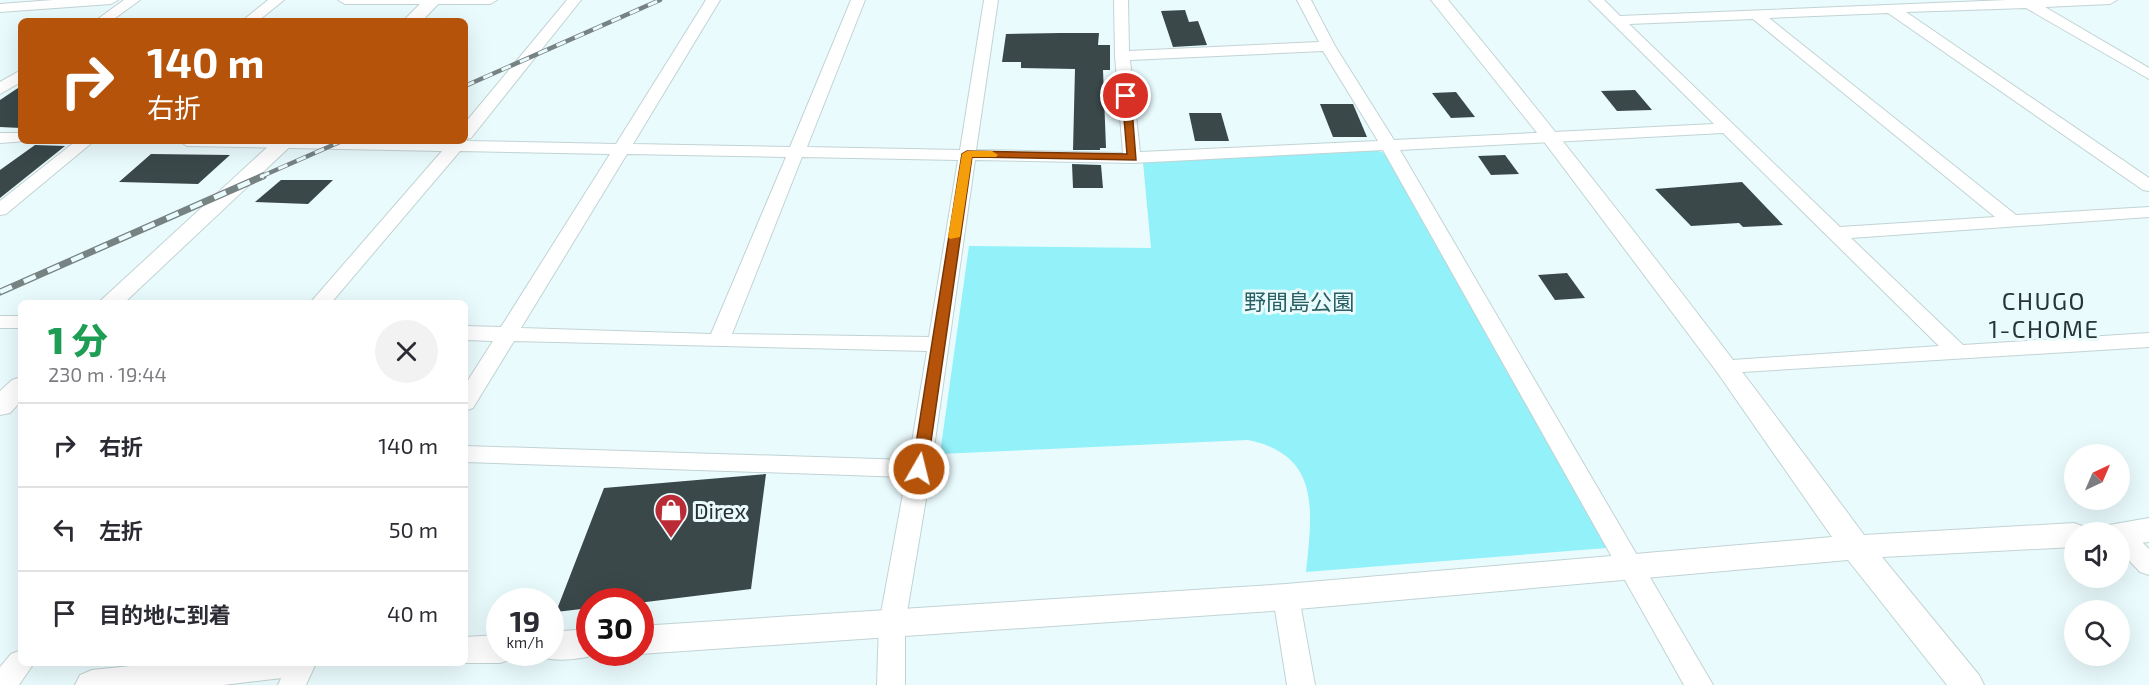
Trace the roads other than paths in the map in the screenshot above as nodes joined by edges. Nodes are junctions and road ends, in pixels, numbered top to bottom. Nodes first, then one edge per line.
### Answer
1 (111, 0) edge
2 (133, 0) edge
3 (277, 0) edge
4 (345, 0) edge
5 (490, 0) edge
6 (574, 0) edge
7 (713, 0) edge
8 (858, 0) edge
9 (991, 0) edge
10 (1121, 0) edge
11 (1304, 0) edge
12 (1439, 0) edge
13 (1596, 0) edge
14 (2110, 0) edge
15 (433, 1) edge
16 (1957, 3) edge
17 (2030, 4) junction
18 (0, 8) edge
19 (1890, 8) junction
20 (1758, 16) junction
21 (106, 18) edge
22 (253, 18) edge
23 (415, 18) edge
24 (1617, 20) junction
25 (1328, 45) junction
26 (1122, 56) junction
27 (2149, 74) edge
28 (18, 77) edge
29 (0, 89) edge
30 (1726, 128) junction
31 (468, 130) edge
32 (1549, 135) junction
33 (0, 138) edge
34 (18, 138) edge
35 (468, 140) edge
36 (82, 144) edge
37 (283, 144) edge
38 (457, 144) edge
39 (1388, 144) junction
40 (623, 149) junction
41 (796, 152) junction
42 (967, 154) junction
43 (1132, 158) junction
44 (2149, 186) edge
45 (0, 210) edge
46 (2149, 212) edge
47 (2012, 222) junction
48 (1836, 233) junction
49 (113, 300) edge
50 (323, 300) edge
51 (0, 322) edge
52 (18, 322) edge
53 (468, 333) edge
54 (508, 334) junction
55 (2149, 340) edge
56 (719, 341) junction
57 (937, 344) junction
58 (1958, 352) junction
59 (1726, 366) junction
60 (18, 389) edge
61 (468, 398) edge
62 (0, 406) edge
63 (468, 454) edge
64 (919, 469) junction
65 (2149, 530) edge
66 (2130, 533) edge
67 (2064, 536) edge
68 (2130, 545) edge
69 (1856, 547) junction
70 (2149, 565) edge
71 (1633, 567) junction
72 (1286, 597) junction
73 (892, 624) junction
74 (654, 639) edge
75 (486, 650) edge
76 (468, 651) edge
77 (18, 666) edge
78 (264, 666) edge
79 (301, 666) edge
80 (2, 685) edge
81 (92, 685) edge
82 (292, 685) edge
83 (891, 685) edge
84 (1300, 685) edge
85 (1700, 685) edge
86 (1967, 685) edge

1 - 18 street
2 - 21 street
3 - 22 street
4 - 15 street
5 - 15 street
6 - 31 street
7 - 40 street
8 - 41 street
9 - 42 street
10 - 26 street
11 - 25 street
12 - 32 street
13 - 24 street
14 - 17 street
15 - 23 street
16 - 17 street
16 - 19 street
17 - 27 street
19 - 20 street
19 - 44 street
20 - 24 street
20 - 47 street
24 - 30 street
25 - 26 street
25 - 39 street
26 - 43 street
28 - 29 street
30 - 32 street
30 - 48 street
32 - 39 street
32 - 59 street
33 - 34 street
35 - 40 street
36 - 45 street
37 - 49 street
38 - 50 street
39 - 43 street
39 - 71 street
40 - 41 street
40 - 54 street
41 - 42 street
41 - 56 street
42 - 43 street
42 - 57 street
46 - 47 street
47 - 48 street
48 - 58 street
51 - 52 street
53 - 54 street
54 - 56 street
54 - 61 street
55 - 58 street
56 - 57 street
57 - 64 street
58 - 59 street
59 - 69 street
60 - 62 street
63 - 64 street
64 - 73 street
65 - 66 street
67 - 69 street
68 - 70 street
69 - 71 street
69 - 86 street
71 - 72 street
71 - 85 street
72 - 73 street
72 - 84 street
73 - 74 street
73 - 83 street
75 - 76 street
77 - 80 street
78 - 81 street
79 - 82 street

